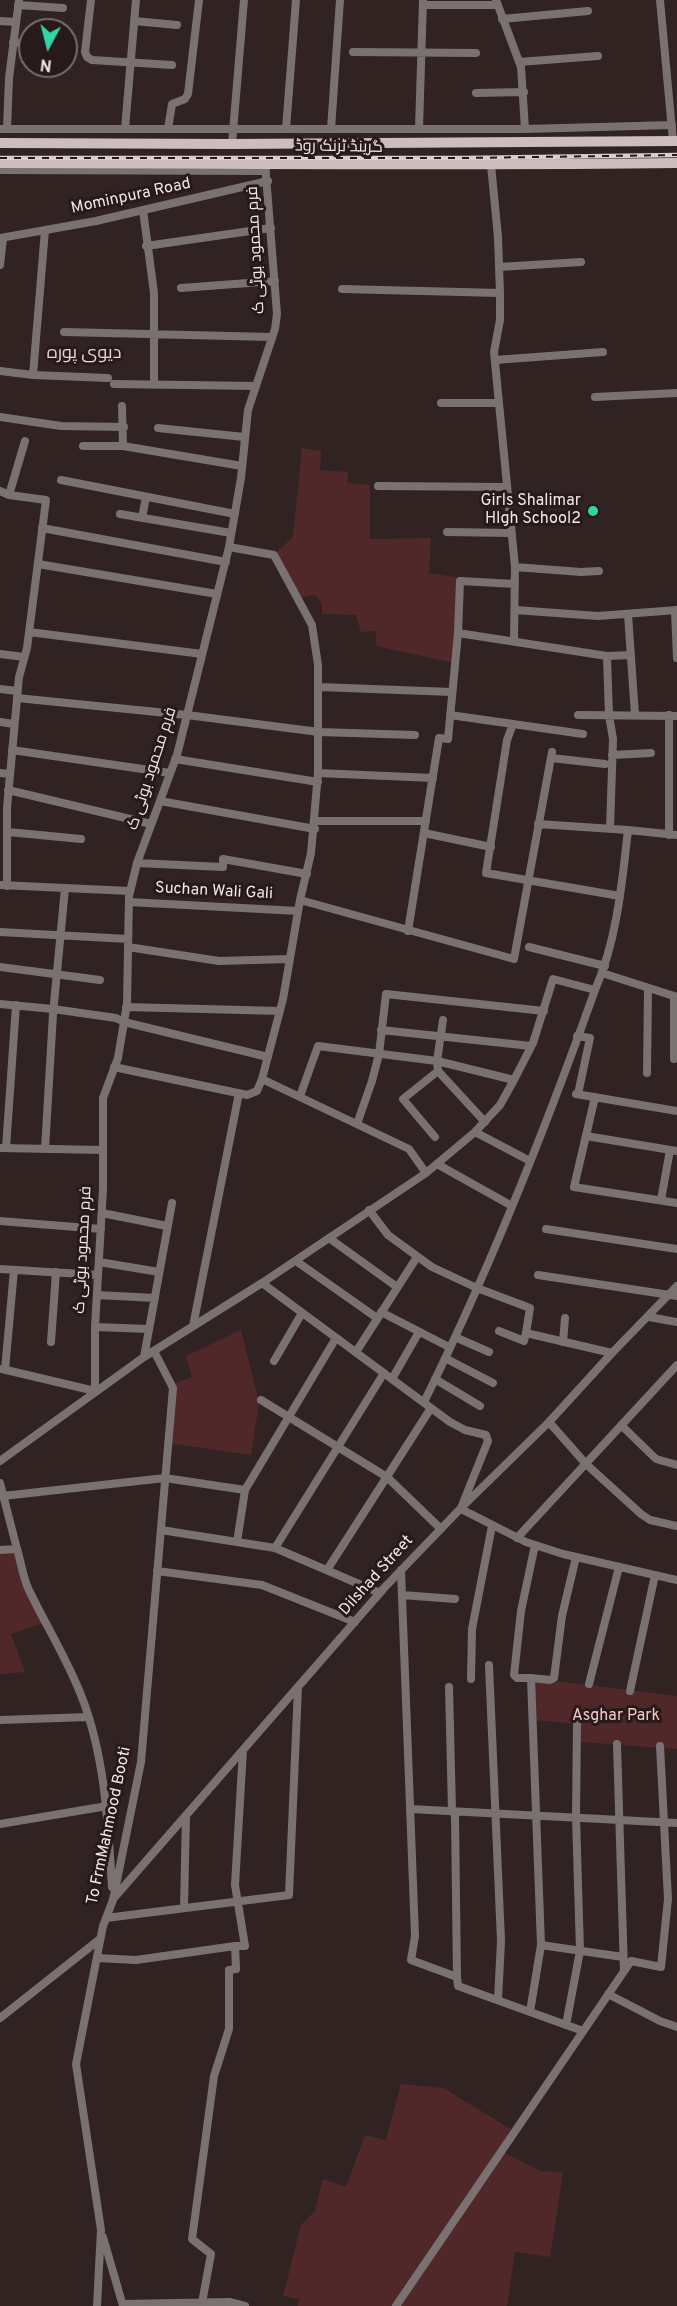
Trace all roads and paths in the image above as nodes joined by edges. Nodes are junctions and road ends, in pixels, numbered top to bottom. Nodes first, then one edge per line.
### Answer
1 (91, 0) edge
2 (136, 0) edge
3 (199, 0) edge
4 (244, 0) edge
5 (296, 0) edge
6 (340, 0) edge
7 (660, 0) edge
8 (496, 2) edge
9 (18, 3) edge
10 (423, 3) edge
11 (63, 8) dead end
12 (588, 11) dead end
13 (502, 19) junction
14 (0, 21) edge
15 (134, 21) junction
16 (16, 22) junction
17 (177, 25) dead end
18 (13, 42) junction
19 (18, 43) edge
20 (353, 52) dead end
21 (421, 52) junction
22 (476, 53) dead end
23 (598, 56) dead end
24 (519, 62) junction
25 (131, 63) junction
26 (172, 65) dead end
27 (4, 78) edge
28 (524, 92) junction
29 (476, 93) dead end
30 (672, 125) junction
31 (233, 128) junction
32 (4, 129) edge
33 (125, 129) junction
34 (168, 129) junction
35 (286, 129) junction
36 (330, 129) junction
37 (419, 129) junction
38 (525, 129) junction
39 (675, 141) edge
40 (0, 143) edge
41 (232, 144) junction
42 (0, 163) edge
43 (677, 163) edge
44 (491, 165) junction
45 (266, 167) junction
46 (0, 170) edge
47 (268, 181) junction
48 (143, 210) junction
49 (271, 228) junction
50 (45, 230) junction
51 (1, 238) edge
52 (146, 246) junction
53 (581, 262) dead end
54 (0, 265) edge
55 (499, 267) junction
56 (274, 281) junction
57 (181, 288) dead end
58 (342, 289) dead end
59 (500, 292) junction
60 (64, 332) dead end
61 (154, 335) junction
62 (272, 338) junction
63 (603, 352) dead end
64 (495, 360) junction
65 (0, 371) edge
66 (33, 375) junction
67 (154, 385) junction
68 (256, 386) junction
69 (677, 393) edge
70 (595, 397) dead end
71 (441, 403) dead end
72 (498, 403) junction
73 (122, 406) dead end
74 (0, 417) edge
75 (124, 427) junction
76 (158, 428) dead end
77 (244, 437) junction
78 (25, 441) dead end
79 (83, 446) dead end
80 (123, 446) junction
81 (242, 466) junction
82 (61, 480) dead end
83 (378, 486) dead end
84 (506, 487) junction
85 (0, 491) edge
86 (9, 495) junction
87 (146, 496) junction
88 (120, 514) dead end
89 (235, 514) junction
90 (142, 518) junction
91 (42, 528) junction
92 (447, 532) dead end
93 (231, 533) junction
94 (511, 533) junction
95 (229, 547) junction
96 (225, 562) junction
97 (38, 564) junction
98 (515, 567) junction
99 (599, 571) dead end
100 (515, 584) junction
101 (217, 594) junction
102 (515, 610) junction
103 (676, 610) edge
104 (628, 614) junction
105 (29, 632) junction
106 (458, 633) junction
107 (514, 641) junction
108 (0, 654) edge
109 (202, 654) junction
110 (631, 655) junction
111 (607, 656) junction
112 (24, 657) junction
113 (677, 657) edge
114 (319, 687) junction
115 (0, 689) edge
116 (452, 692) junction
117 (17, 694) junction
118 (187, 715) junction
119 (450, 715) junction
120 (578, 715) dead end
121 (609, 715) junction
122 (635, 715) junction
123 (673, 716) edge
124 (0, 722) edge
125 (14, 724) junction
126 (513, 724) junction
127 (319, 732) junction
128 (583, 734) dead end
129 (415, 735) dead end
130 (12, 750) junction
131 (651, 753) dead end
132 (612, 755) junction
133 (175, 759) junction
134 (605, 764) dead end
135 (0, 772) edge
136 (170, 773) junction
137 (10, 774) junction
138 (318, 777) junction
139 (433, 778) junction
140 (8, 790) junction
141 (160, 801) junction
142 (4, 805) edge
143 (426, 822) junction
144 (151, 824) junction
145 (538, 824) junction
146 (315, 825) junction
147 (5, 829) edge
148 (610, 829) junction
149 (628, 830) junction
150 (424, 833) junction
151 (673, 835) edge
152 (81, 839) dead end
153 (491, 847) junction
154 (137, 863) junction
155 (307, 874) junction
156 (528, 879) junction
157 (4, 886) edge
158 (65, 888) junction
159 (130, 891) junction
160 (620, 896) junction
161 (300, 900) junction
162 (129, 902) junction
163 (298, 911) junction
164 (408, 931) junction
165 (0, 932) edge
166 (60, 935) junction
167 (128, 943) junction
168 (529, 947) dead end
169 (290, 959) junction
170 (0, 968) edge
171 (603, 970) junction
172 (57, 974) junction
173 (100, 980) dead end
174 (648, 988) junction
175 (595, 990) junction
176 (676, 996) edge
177 (0, 1004) edge
178 (16, 1005) junction
179 (126, 1007) junction
180 (54, 1009) junction
181 (280, 1011) junction
182 (544, 1011) junction
183 (443, 1020) dead end
184 (124, 1022) junction
185 (381, 1030) junction
186 (577, 1036) junction
187 (441, 1037) junction
188 (531, 1046) junction
189 (379, 1054) junction
190 (268, 1057) junction
191 (674, 1059) dead end
192 (437, 1066) junction
193 (114, 1067) junction
194 (647, 1072) dead end
195 (262, 1079) junction
196 (514, 1080) junction
197 (238, 1093) junction
198 (300, 1096) junction
199 (595, 1097) junction
200 (677, 1110) edge
201 (485, 1122) junction
202 (357, 1124) junction
203 (475, 1132) junction
204 (586, 1136) junction
205 (435, 1137) dead end
206 (3, 1148) edge
207 (45, 1149) junction
208 (103, 1150) junction
209 (674, 1151) edge
210 (530, 1161) junction
211 (437, 1164) junction
212 (426, 1173) junction
213 (661, 1200) junction
214 (171, 1203) dead end
215 (677, 1203) edge
216 (512, 1206) junction
217 (369, 1210) junction
218 (102, 1213) junction
219 (0, 1221) edge
220 (167, 1226) junction
221 (101, 1229) junction
222 (546, 1229) dead end
223 (329, 1238) junction
224 (677, 1249) edge
225 (417, 1257) junction
226 (296, 1261) junction
227 (99, 1262) junction
228 (0, 1269) edge
229 (14, 1270) junction
230 (56, 1272) junction
231 (159, 1272) junction
232 (98, 1275) junction
233 (538, 1275) dead end
234 (262, 1283) junction
235 (677, 1286) edge
236 (397, 1287) junction
237 (477, 1288) junction
238 (97, 1295) junction
239 (673, 1295) edge
240 (154, 1298) junction
241 (302, 1313) junction
242 (379, 1315) junction
243 (649, 1317) junction
244 (565, 1318) dead end
245 (677, 1322) edge
246 (193, 1326) junction
247 (95, 1327) junction
248 (149, 1329) junction
249 (499, 1330) dead end
250 (419, 1332) junction
251 (526, 1333) junction
252 (454, 1337) junction
253 (336, 1338) junction
254 (51, 1342) dead end
255 (563, 1342) junction
256 (449, 1347) junction
257 (154, 1351) junction
258 (356, 1352) junction
259 (489, 1352) dead end
260 (612, 1353) junction
261 (144, 1358) junction
262 (445, 1358) junction
263 (274, 1361) dead end
264 (677, 1365) edge
265 (3, 1369) edge
266 (384, 1373) junction
267 (392, 1379) junction
268 (435, 1379) junction
269 (493, 1383) dead end
270 (95, 1391) junction
271 (261, 1400) dead end
272 (427, 1405) junction
273 (480, 1406) dead end
274 (289, 1416) junction
275 (549, 1422) junction
276 (621, 1425) junction
277 (338, 1446) junction
278 (0, 1461) edge
279 (586, 1464) junction
280 (677, 1465) edge
281 (387, 1477) junction
282 (165, 1478) junction
283 (0, 1483) edge
284 (245, 1490) junction
285 (3, 1496) junction
286 (461, 1508) junction
287 (492, 1526) junction
288 (677, 1526) edge
289 (441, 1529) junction
290 (161, 1530) junction
291 (517, 1538) junction
292 (237, 1542) junction
293 (535, 1545) junction
294 (275, 1548) junction
295 (17, 1549) junction
296 (0, 1550) edge
297 (576, 1557) junction
298 (619, 1567) junction
299 (327, 1570) junction
300 (401, 1570) junction
301 (158, 1571) junction
302 (655, 1575) junction
303 (677, 1580) edge
304 (380, 1593) junction
305 (402, 1595) junction
306 (454, 1599) dead end
307 (355, 1622) junction
308 (489, 1665) dead end
309 (531, 1678) junction
310 (471, 1679) dead end
311 (588, 1684) dead end
312 (448, 1687) dead end
313 (298, 1688) junction
314 (630, 1690) dead end
315 (88, 1717) junction
316 (0, 1720) edge
317 (577, 1724) dead end
318 (617, 1744) dead end
319 (660, 1746) dead end
320 (243, 1750) junction
321 (107, 1806) junction
322 (410, 1809) junction
323 (452, 1811) junction
324 (495, 1813) junction
325 (536, 1815) junction
326 (186, 1816) junction
327 (576, 1817) junction
328 (619, 1820) junction
329 (664, 1822) junction
330 (677, 1823) edge
331 (0, 1824) edge
332 (113, 1900) junction
333 (238, 1900) junction
334 (184, 1907) junction
335 (106, 1918) junction
336 (100, 1940) junction
337 (541, 1945) junction
338 (235, 1946) junction
339 (580, 1951) junction
340 (623, 1957) junction
341 (97, 1958) junction
342 (624, 1972) junction
343 (457, 1977) junction
344 (609, 1994) junction
345 (498, 2000) junction
346 (530, 2012) junction
347 (0, 2018) edge
348 (566, 2025) junction
349 (677, 2027) edge
350 (583, 2031) junction
351 (101, 2230) junction
352 (202, 2302) junction
353 (123, 2305) edge
354 (235, 2305) edge
355 (97, 2306) edge
356 (245, 2306) edge
357 (396, 2306) edge

1 - 25 street
2 - 15 street
3 - 34 street
4 - 31 street
5 - 35 street
6 - 36 street
7 - 30 street
8 - 10 street
8 - 13 street
9 - 11 street
9 - 16 street
10 - 21 street
12 - 13 street
13 - 24 street
14 - 16 street
15 - 17 street
15 - 25 street
16 - 18 street
18 - 19 street
18 - 27 street
20 - 21 street
21 - 22 street
21 - 37 street
23 - 24 street
24 - 28 street
25 - 26 street
25 - 33 street
27 - 32 street
28 - 29 street
28 - 38 street
30 - 38 street
30 - 39 street
31 - 34 street
31 - 35 street
31 - 41 street
32 - 33 street
33 - 34 street
35 - 36 street
36 - 37 street
37 - 38 street
39 - 41 main road, گرینڈ ٹرنک روڈ
40 - 41 main road, گرینڈ ٹرنک روڈ
42 - 45 main road, گرینڈ ٹرنک روڈ
43 - 44 main road, گرینڈ ٹرنک روڈ
44 - 45 main road, گرینڈ ٹرنک روڈ
44 - 55 street
45 - 46 street
45 - 47 street, فرم محمود بوٹی ک
47 - 48 street, Mominpura Road
47 - 49 street, فرم محمود بوٹی ک
48 - 50 street, Mominpura Road
48 - 52 street
49 - 52 street
49 - 56 street, فرم محمود بوٹی ک
50 - 51 street, Mominpura Road
50 - 66 street
51 - 54 street
52 - 61 street
53 - 55 street
55 - 59 street
56 - 57 street
56 - 62 street, فرم محمود بوٹی ک
58 - 59 street
59 - 64 street
60 - 61 street
61 - 62 street
61 - 67 street
62 - 68 street, فرم محمود بوٹی ک
63 - 64 street
64 - 72 street
65 - 66 street
66 - 67 street
67 - 68 street
68 - 77 street, فرم محمود بوٹی ک
69 - 70 street
71 - 72 street
72 - 84 street
73 - 75 street
74 - 75 street
75 - 80 street
76 - 77 street
77 - 81 street, فرم محمود بوٹی ک
78 - 86 street
79 - 80 street
80 - 81 street
81 - 89 street, فرم محمود بوٹی ک
82 - 87 street
83 - 84 street
84 - 94 street
85 - 86 street
86 - 91 street
87 - 89 street
87 - 90 street
88 - 90 street
89 - 93 street, فرم محمود بوٹی ک
90 - 93 street
91 - 96 street
91 - 97 street
92 - 94 street
93 - 95 street, فرم محمود بوٹی ک
94 - 98 street
95 - 96 street, فرم محمود بوٹی ک
95 - 114 street
96 - 101 street, فرم محمود بوٹی ک
97 - 101 street
97 - 105 street
98 - 99 street
98 - 100 street
100 - 102 street
100 - 106 street
101 - 109 street, فرم محمود بوٹی ک
102 - 104 street
102 - 107 street
103 - 104 street
103 - 113 street
104 - 110 street
105 - 109 street
105 - 112 street
106 - 107 street
106 - 116 street
107 - 111 street
108 - 112 street
109 - 118 street, فرم محمود بوٹی ک
110 - 111 street
110 - 122 street
111 - 121 street
112 - 117 street
114 - 116 street
114 - 127 street
115 - 117 street
116 - 119 street
117 - 118 street
117 - 125 street
118 - 127 street
118 - 133 street, فرم محمود بوٹی ک
119 - 126 street
119 - 139 street
120 - 121 street
121 - 122 street
121 - 132 street
122 - 123 street
123 - 151 street
124 - 125 street
125 - 130 street
126 - 128 street
126 - 153 street
127 - 129 street
127 - 138 street
130 - 136 street
130 - 137 street
131 - 132 street
132 - 148 street
133 - 136 street, فرم محمود بوٹی ک
133 - 138 street
134 - 145 street
135 - 137 street
136 - 141 street, فرم محمود بوٹی ک
137 - 140 street
138 - 139 street
138 - 146 street
139 - 143 street
140 - 142 street
140 - 144 street
141 - 144 street, فرم محمود بوٹی ک
141 - 146 street
142 - 147 street
143 - 146 street
143 - 150 street
144 - 154 street, فرم محمود بوٹی ک
145 - 148 street
145 - 156 street
146 - 155 street
147 - 152 street
147 - 157 street
148 - 149 street
149 - 151 street
149 - 160 street
150 - 153 street
150 - 164 street
153 - 156 street
154 - 155 street
154 - 159 street, فرم محمود بوٹی ک
155 - 161 street
156 - 160 street
156 - 164 street
157 - 158 street
158 - 159 street
158 - 166 street
159 - 162 street, فرم محمود بوٹی ک
160 - 171 street
161 - 163 street
161 - 164 street
162 - 163 street, Suchan Wali Gali
162 - 167 street, فرم محمود بوٹی ک
163 - 169 street
165 - 166 street
166 - 167 street
166 - 172 street
167 - 169 street
167 - 179 street, فرم محمود بوٹی ک
168 - 171 street
169 - 181 street
170 - 172 street
171 - 174 street
171 - 175 street
172 - 173 street
172 - 180 street
174 - 176 street
174 - 194 street
175 - 182 street
175 - 186 street
176 - 191 street
177 - 178 street
178 - 180 street
178 - 206 street
179 - 181 street
179 - 184 street, فرم محمود بوٹی ک
180 - 184 street
180 - 207 street
181 - 190 street
182 - 185 street
182 - 188 street
183 - 187 street
184 - 190 street
184 - 193 street, فرم محمود بوٹی ک
185 - 187 street
185 - 189 street
186 - 199 street
186 - 210 street
187 - 188 street
187 - 192 street
188 - 196 street
189 - 192 street
189 - 198 street
189 - 202 street
190 - 195 street
192 - 196 street
192 - 201 street
192 - 205 street
193 - 197 street
193 - 208 street, فرم محمود بوٹی ک
195 - 197 street
195 - 198 street
196 - 201 street
197 - 246 street
198 - 202 street
199 - 200 street
199 - 204 street
201 - 203 street
202 - 212 street
203 - 210 street
203 - 211 street
204 - 209 street
204 - 213 street
206 - 207 street
207 - 208 street
208 - 218 street, فرم محمود بوٹی ک
209 - 213 street
210 - 216 street
211 - 212 street
211 - 216 street
212 - 217 street
213 - 215 street
214 - 220 street
216 - 237 street
217 - 223 street
217 - 225 street
218 - 220 street
218 - 221 street, فرم محمود بوٹی ک
219 - 221 street
220 - 231 street
221 - 227 street, فرم محمود بوٹی ک
222 - 224 street
223 - 226 street
223 - 236 street
225 - 236 street
225 - 237 street
226 - 234 street
226 - 242 street
227 - 231 street
227 - 232 street, فرم محمود بوٹی ک
228 - 229 street
229 - 230 street
229 - 265 street
230 - 232 street
230 - 254 street
231 - 240 street
232 - 238 street, فرم محمود بوٹی ک
233 - 239 street
234 - 241 street
234 - 246 street
235 - 239 street, Dilshad Street
236 - 242 street
237 - 251 street
237 - 252 street
238 - 240 street
238 - 247 street, فرم محمود بوٹی ک
239 - 243 street, Dilshad Street
240 - 248 street
241 - 253 street
241 - 263 street
242 - 250 street
242 - 258 street
243 - 245 street
243 - 260 street, Dilshad Street
244 - 255 street
246 - 257 street
247 - 248 street
247 - 270 street, فرم محمود بوٹی ک
248 - 261 street
249 - 251 street
250 - 256 street
250 - 267 street
251 - 255 street
252 - 256 street
252 - 259 street
253 - 258 street
253 - 274 street
255 - 260 street
256 - 262 street
257 - 261 street
257 - 282 street, To FrmMahmood Booti
258 - 266 street
260 - 275 street, Dilshad Street
261 - 270 street
262 - 268 street
262 - 269 street
264 - 276 street
265 - 270 street
266 - 267 street
266 - 277 street
267 - 272 street
268 - 272 street
268 - 273 street
270 - 278 street
271 - 274 street
272 - 281 street
272 - 286 street
274 - 277 street
274 - 284 street
275 - 279 street
275 - 286 street, Dilshad Street
276 - 279 street
276 - 280 street
277 - 281 street
277 - 294 street
279 - 288 street
279 - 291 street
281 - 289 street
281 - 299 street
282 - 284 street
282 - 285 street
282 - 290 street, To FrmMahmood Booti
283 - 285 street
284 - 292 street
285 - 295 street
286 - 287 street
286 - 289 street, Dilshad Street
287 - 291 street
287 - 310 street
289 - 300 street, Dilshad Street
290 - 292 street
290 - 301 street, To FrmMahmood Booti
291 - 293 street
292 - 294 street
293 - 297 street
293 - 309 street
294 - 299 street
295 - 296 street
295 - 315 street
297 - 298 street
297 - 309 street
298 - 302 street
298 - 311 street
299 - 304 street
300 - 304 street, Dilshad Street
300 - 305 street
301 - 307 street
301 - 332 street, To FrmMahmood Booti
302 - 303 street
302 - 314 street
304 - 307 street, Dilshad Street
305 - 306 street
305 - 322 street
307 - 313 street, Dilshad Street
308 - 324 street
309 - 325 street
312 - 323 street
313 - 320 street, Dilshad Street
313 - 333 street
315 - 316 street
315 - 321 street
317 - 327 street
318 - 328 street
319 - 329 street
320 - 326 street, Dilshad Street
320 - 333 street
321 - 331 street
321 - 332 street
322 - 323 street
322 - 343 street
323 - 324 street
323 - 343 street
324 - 325 street
324 - 345 street
325 - 327 street
325 - 337 street
326 - 332 street, Dilshad Street
326 - 334 street
327 - 328 street
327 - 339 street
328 - 329 street
328 - 340 street
329 - 330 street
329 - 342 street
332 - 335 street, To FrmMahmood Booti
333 - 334 street
333 - 338 street
334 - 335 street
335 - 336 street, To FrmMahmood Booti
336 - 341 street, To FrmMahmood Booti
336 - 347 street
337 - 339 street
337 - 346 street
338 - 341 street
338 - 352 street
339 - 340 street
339 - 348 street
340 - 342 street
341 - 351 street, To FrmMahmood Booti
342 - 344 street
343 - 345 street
344 - 349 street
344 - 350 street
345 - 346 street
346 - 348 street
348 - 350 street
350 - 357 street
351 - 353 street
351 - 355 street, To FrmMahmood Booti
352 - 353 street
352 - 354 street
354 - 356 street

